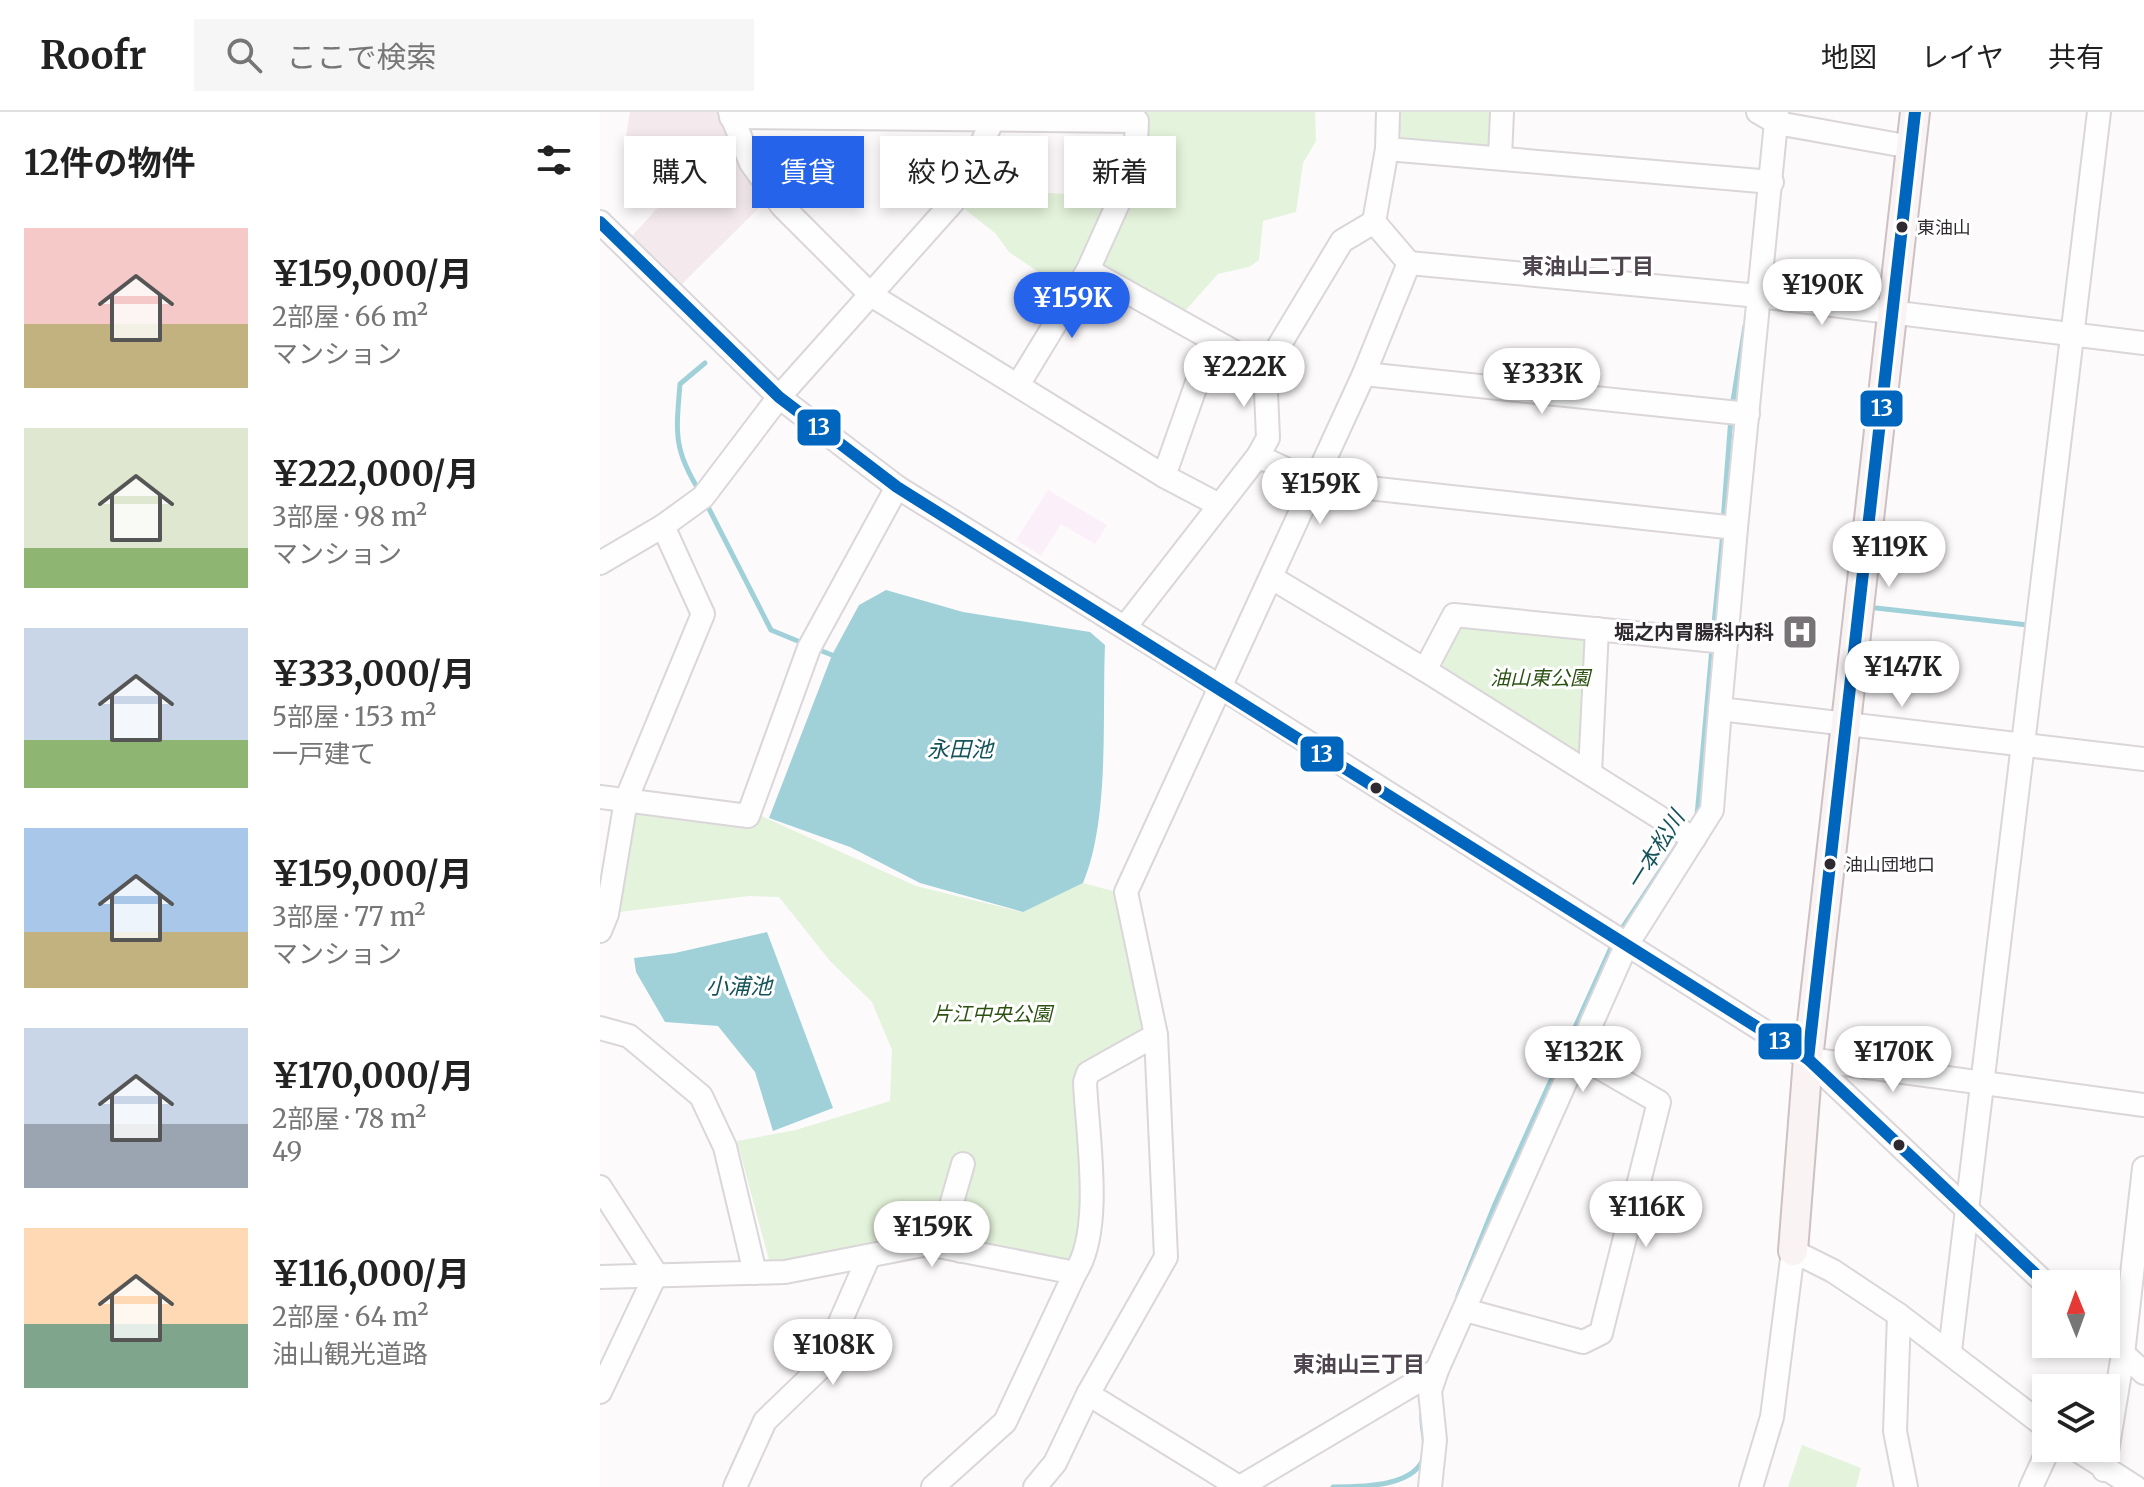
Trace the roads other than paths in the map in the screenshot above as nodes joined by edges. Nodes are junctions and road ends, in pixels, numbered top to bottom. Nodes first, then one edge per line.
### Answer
1 (1388, 112) edge
2 (1502, 112) edge
3 (1915, 112) edge
4 (2099, 112) edge
5 (730, 115) edge
6 (815, 115) edge
7 (905, 116) edge
8 (993, 116) edge
9 (1771, 116) edge
10 (1911, 147) junction
11 (1387, 149) junction
12 (1500, 158) junction
13 (1763, 181) junction
14 (600, 222) edge
15 (1374, 222) junction
16 (1409, 263) junction
17 (1088, 270) junction
18 (871, 295) junction
19 (1751, 296) junction
20 (1895, 313) junction
21 (2070, 334) junction
22 (1212, 340) junction
23 (2144, 343) edge
24 (1265, 369) junction
25 (1364, 374) junction
26 (1018, 385) junction
27 (779, 397) junction
28 (1738, 413) junction
29 (1258, 456) junction
30 (1164, 476) junction
31 (1313, 482) junction
32 (897, 487) junction
33 (1219, 505) junction
34 (663, 526) junction
35 (1728, 527) junction
36 (600, 563) edge
37 (1272, 578) junction
38 (1125, 627) junction
39 (1597, 629) junction
40 (1717, 641) junction
41 (1425, 670) junction
42 (1219, 686) junction
43 (1720, 709) junction
44 (1847, 725) junction
45 (2020, 747) junction
46 (2144, 759) edge
47 (1590, 773) junction
48 (600, 797) edge
49 (626, 800) junction
50 (1687, 834) junction
51 (600, 931) edge
52 (1617, 940) junction
53 (600, 1028) edge
54 (1156, 1035) junction
55 (1576, 1054) junction
56 (1808, 1059) junction
57 (1982, 1082) junction
58 (2144, 1105) edge
59 (963, 1164) dead end
60 (2144, 1168) edge
61 (600, 1187) edge
62 (1967, 1212) junction
63 (2141, 1226) edge
64 (961, 1251) junction
65 (1793, 1251) junction
66 (869, 1256) junction
67 (2032, 1271) edge
68 (755, 1273) junction
69 (1075, 1273) junction
70 (656, 1274) junction
71 (600, 1277) edge
72 (1465, 1310) junction
73 (1899, 1315) junction
74 (1950, 1351) junction
75 (2120, 1351) edge
76 (2123, 1354) junction
77 (2144, 1373) edge
78 (1429, 1375) junction
79 (600, 1392) edge
80 (1088, 1394) junction
81 (2032, 1416) edge
82 (2043, 1462) edge
83 (2093, 1462) edge
84 (2104, 1470) junction
85 (735, 1487) edge
86 (933, 1487) edge
87 (1035, 1487) edge
88 (1239, 1487) edge
89 (1430, 1487) edge
90 (1751, 1487) edge
91 (1906, 1487) edge
92 (2031, 1487) edge
93 (2135, 1487) edge

1 - 11 street
2 - 12 street
3 - 10 main road
4 - 21 street
5 - 6 street
5 - 18 street
6 - 7 street
7 - 8 street
8 - 17 street
8 - 18 street
9 - 10 street
9 - 13 street
10 - 20 main road
11 - 12 street
11 - 15 street
12 - 13 street
13 - 19 street
14 - 27 street
15 - 16 street
15 - 24 street
16 - 19 street
16 - 25 street
17 - 22 street
17 - 26 street
18 - 26 street
18 - 27 street
19 - 20 street
19 - 28 street
20 - 21 street
20 - 44 main road
21 - 23 street
21 - 45 street
22 - 24 street
22 - 30 street
24 - 29 street
25 - 28 street
25 - 31 street
26 - 30 street
27 - 32 street
27 - 34 street
28 - 35 street
29 - 31 street
29 - 33 street
30 - 33 street
31 - 35 street
31 - 37 street
32 - 38 street
32 - 49 street
33 - 38 street
34 - 36 street
34 - 49 street
35 - 40 street
37 - 41 street
37 - 42 street
38 - 42 street
39 - 40 street
39 - 41 street
39 - 47 street
40 - 43 street
41 - 47 street
42 - 52 street
42 - 54 street
43 - 44 street
43 - 50 street
44 - 45 street
44 - 56 main road
45 - 46 street
45 - 57 street
47 - 50 street
48 - 49 street
49 - 51 street
50 - 52 street
52 - 55 street
52 - 56 street
53 - 68 street
54 - 69 street
54 - 80 street
55 - 72 street
55 - 72 street
56 - 57 street
56 - 62 street
56 - 65 main road
57 - 58 street
57 - 62 street
59 - 64 street
60 - 63 street
61 - 70 street
62 - 67 street
62 - 74 street
63 - 76 street
64 - 66 street
64 - 69 street
65 - 73 street
65 - 90 street
66 - 68 street
66 - 85 street
68 - 70 street
69 - 86 street
70 - 71 street
70 - 79 street
72 - 78 street
73 - 74 street
73 - 91 street
74 - 81 street
75 - 76 street
76 - 77 street
76 - 84 street
78 - 88 street
78 - 89 street
80 - 87 street
80 - 88 street
82 - 92 street
83 - 84 street
84 - 93 street

